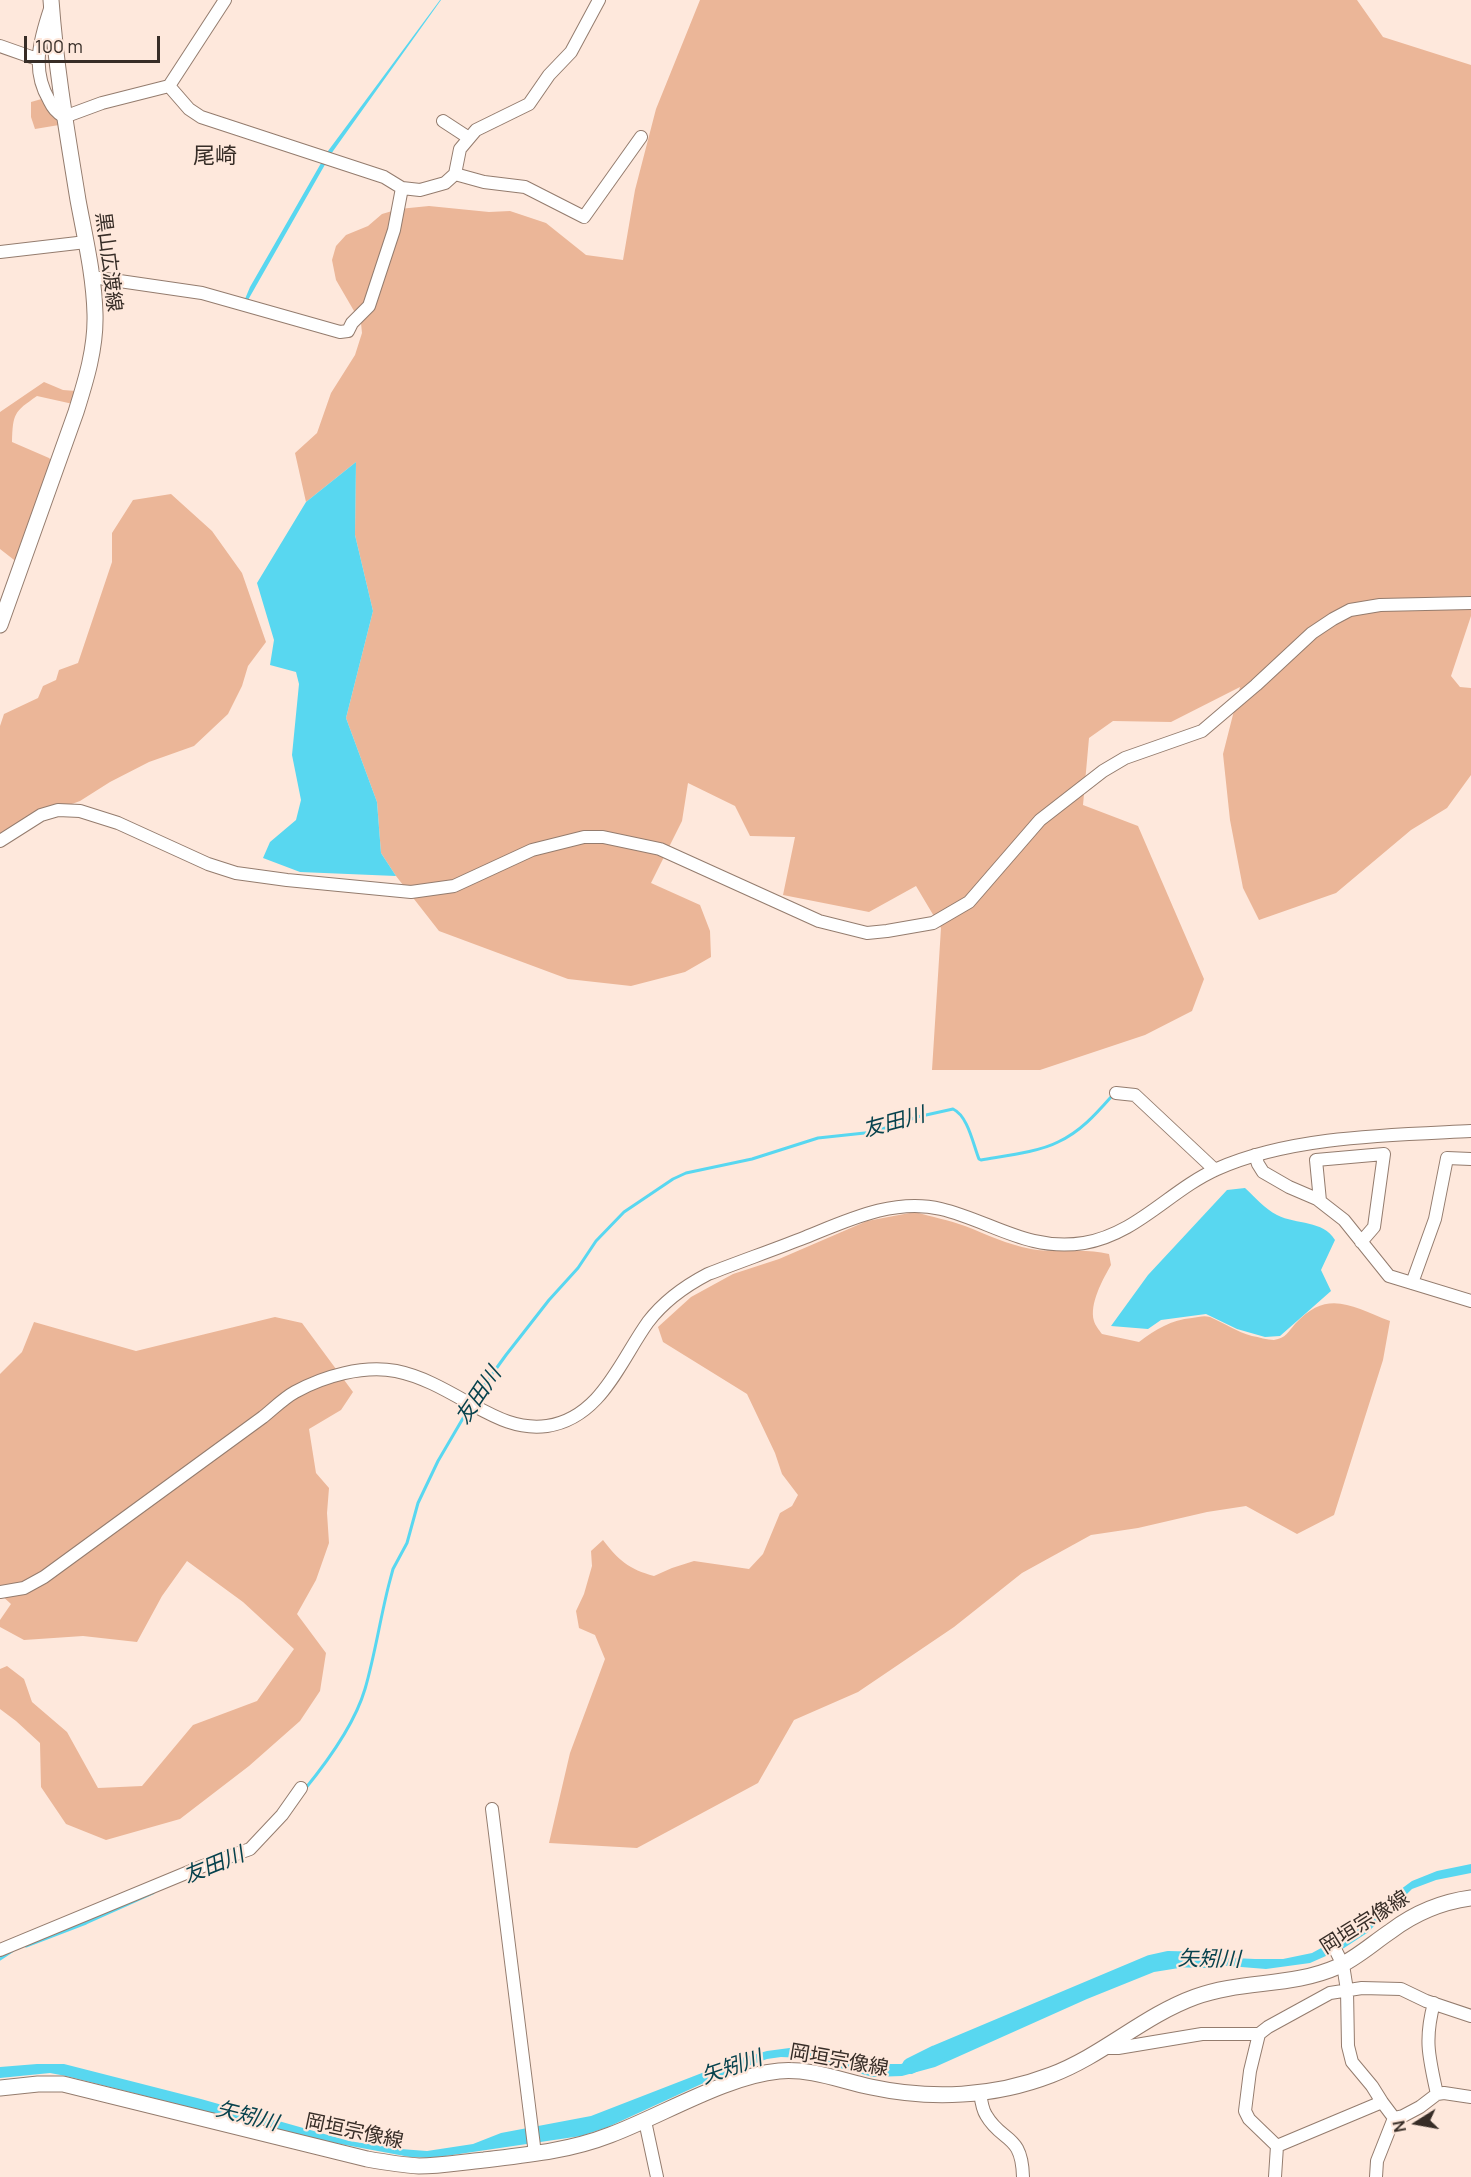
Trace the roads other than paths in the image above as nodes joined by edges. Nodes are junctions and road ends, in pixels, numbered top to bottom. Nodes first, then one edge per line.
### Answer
1 (225, 0) edge
2 (599, 0) edge
3 (51, 3) edge
4 (0, 46) edge
5 (38, 59) junction
6 (169, 86) junction
7 (64, 117) junction
8 (443, 122) dead end
9 (641, 137) dead end
10 (469, 138) junction
11 (455, 174) junction
12 (402, 188) junction
13 (86, 242) junction
14 (0, 252) edge
15 (92, 277) junction
16 (1471, 603) edge
17 (0, 625) edge
18 (0, 842) edge
19 (1116, 1093) dead end
20 (1471, 1131) edge
21 (1255, 1155) junction
22 (1471, 1159) edge
23 (1215, 1170) junction
24 (1320, 1201) junction
25 (1361, 1242) junction
26 (1412, 1283) junction
27 (1470, 1297) edge
28 (0, 1592) edge
29 (301, 1788) dead end
30 (492, 1809) dead end
31 (1471, 1898) edge
32 (1330, 1939) dead end
33 (0, 1950) edge
34 (1342, 1965) junction
35 (1347, 1990) junction
36 (1434, 2003) junction
37 (1471, 2016) edge
38 (1259, 2034) junction
39 (1107, 2048) junction
40 (0, 2088) edge
41 (980, 2092) junction
42 (1437, 2094) junction
43 (1471, 2097) edge
44 (1382, 2102) junction
45 (1394, 2118) junction
46 (645, 2121) junction
47 (1277, 2146) junction
48 (535, 2154) junction
49 (657, 2177) edge
50 (1023, 2177) edge
51 (1275, 2177) edge
52 (1376, 2177) edge

1 - 6 street
2 - 10 street
3 - 5 street
3 - 7 main road, 黒山広渡線
4 - 5 street
5 - 7 street
6 - 7 street
6 - 12 street
7 - 13 main road, 黒山広渡線
8 - 10 street
9 - 11 street
10 - 11 street
11 - 12 street
12 - 15 street
13 - 14 street
13 - 15 main road, 黒山広渡線
15 - 17 main road, 黒山広渡線
16 - 18 street
19 - 23 street
20 - 21 street
21 - 23 street
21 - 24 street
22 - 26 street
23 - 28 street
24 - 25 street
24 - 25 street
25 - 26 street
26 - 27 street
29 - 33 street
30 - 48 street
31 - 34 main road, 岡垣宗像線
32 - 34 street
34 - 35 street
34 - 39 main road, 岡垣宗像線
35 - 36 street
35 - 38 street
35 - 44 street
36 - 37 street
36 - 42 street
38 - 39 street
38 - 47 street
39 - 41 main road, 岡垣宗像線
40 - 48 main road, 岡垣宗像線
41 - 46 main road, 岡垣宗像線
41 - 50 street
42 - 43 street
42 - 45 street
44 - 45 street
44 - 47 street
45 - 52 street
46 - 48 main road, 岡垣宗像線
46 - 49 street
47 - 51 street

